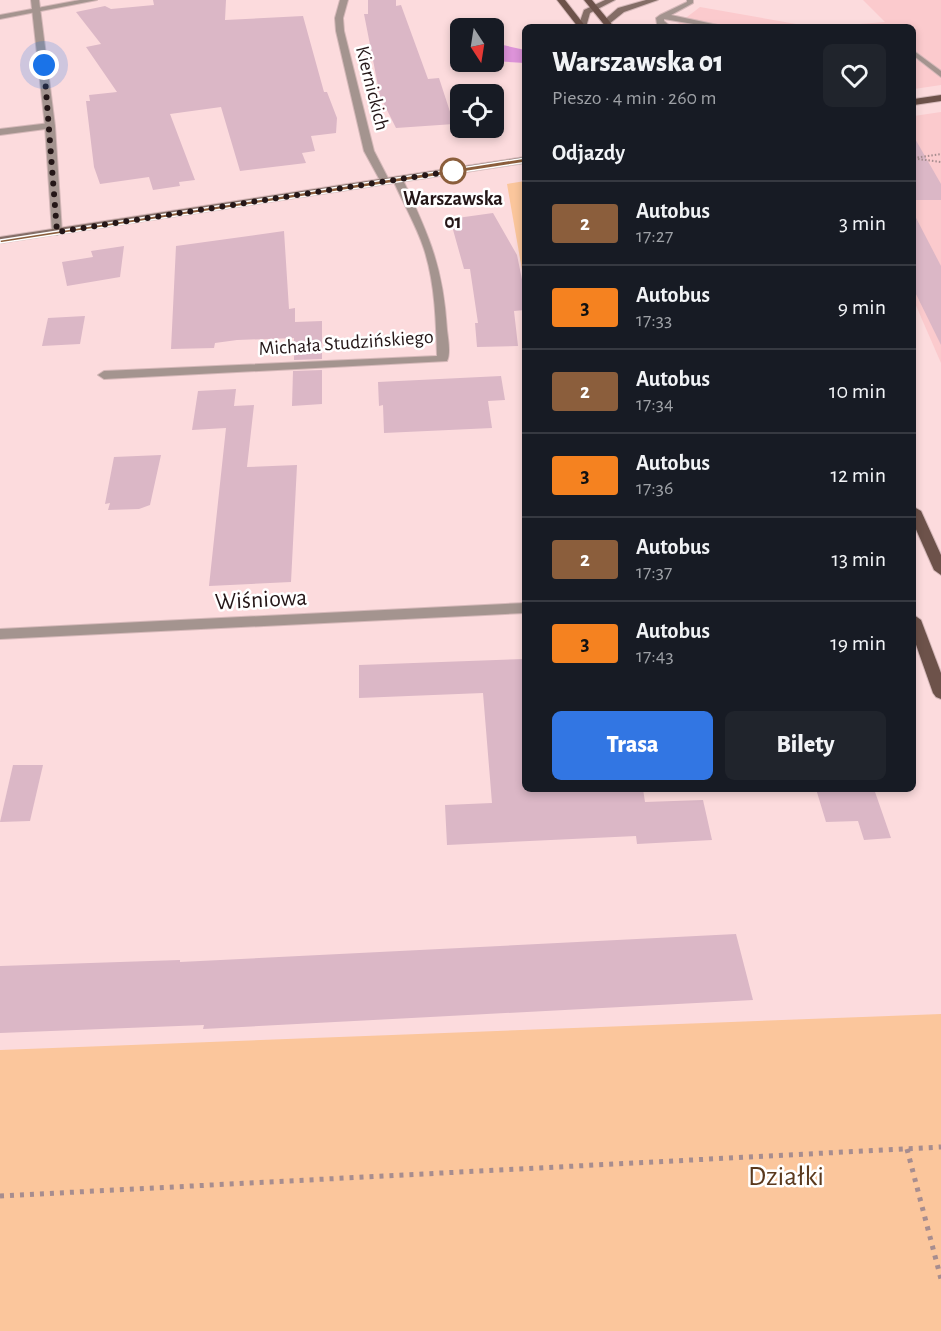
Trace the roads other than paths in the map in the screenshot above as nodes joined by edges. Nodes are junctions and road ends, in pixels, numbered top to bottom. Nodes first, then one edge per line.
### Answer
1 (36, 0) edge
2 (93, 0) edge
3 (344, 0) edge
4 (561, 0) edge
5 (611, 0) edge
6 (654, 0) edge
7 (690, 0) edge
8 (591, 3) edge
9 (38, 10) junction
10 (0, 17) edge
11 (662, 23) edge
12 (580, 24) edge
13 (583, 24) edge
14 (608, 24) edge
15 (677, 24) edge
16 (916, 55) edge
17 (941, 75) edge
18 (941, 98) edge
19 (916, 102) edge
20 (50, 126) junction
21 (0, 132) edge
22 (522, 160) edge
23 (398, 180) junction
24 (385, 182) junction
25 (57, 232) junction
26 (0, 240) edge
27 (104, 375) dead end
28 (916, 515) edge
29 (941, 570) edge
30 (522, 608) edge
31 (916, 625) edge
32 (0, 634) edge
33 (941, 693) edge

1 - 9 street
2 - 9 street
3 - 24 street, Kiernickich
4 - 12 main road
5 - 8 main road
6 - 14 main road
7 - 11 lane
8 - 13 main road
8 - 14 main road
9 - 10 street
9 - 20 street
11 - 15 lane
16 - 17 lane
18 - 19 main road
20 - 21 street
20 - 25 street
22 - 23 main road
23 - 24 main road
23 - 27 street, Michała Studzińskiego
24 - 25 main road
25 - 26 main road
28 - 29 main road
30 - 32 lane, Wiśniowa
31 - 33 main road

